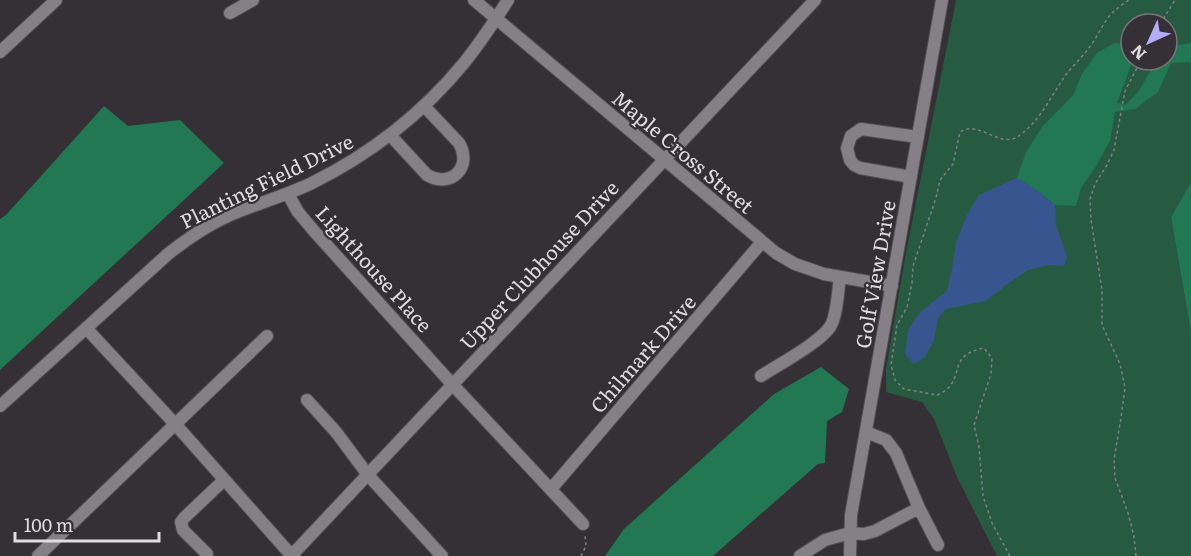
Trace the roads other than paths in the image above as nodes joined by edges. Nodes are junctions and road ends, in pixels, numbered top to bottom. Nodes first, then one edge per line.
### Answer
1 (56, 0) edge
2 (253, 0) edge
3 (474, 0) edge
4 (508, 0) edge
5 (815, 0) edge
6 (942, 0) edge
7 (230, 13) dead end
8 (496, 19) junction
9 (0, 52) edge
10 (424, 106) junction
11 (390, 135) junction
12 (918, 137) junction
13 (664, 160) junction
14 (911, 177) junction
15 (288, 194) junction
16 (762, 242) junction
17 (840, 277) junction
18 (892, 286) junction
19 (86, 328) junction
20 (267, 336) dead end
21 (761, 376) dead end
22 (452, 384) junction
23 (307, 400) dead end
24 (0, 406) edge
25 (176, 425) junction
26 (866, 432) junction
27 (368, 475) junction
28 (224, 480) junction
29 (551, 489) junction
30 (919, 508) junction
31 (584, 524) road end
32 (850, 533) junction
33 (938, 545) dead end
34 (207, 554) dead end
35 (38, 556) edge
36 (291, 556) edge
37 (442, 556) edge
38 (800, 556) edge
39 (850, 556) edge

1 - 9 street
2 - 7 street
3 - 8 street, Maple Cross Street
4 - 8 street, Planting Field Drive
5 - 13 street, Upper Clubhouse Drive
6 - 12 street, Golf View Drive
8 - 10 street, Planting Field Drive
8 - 13 street, Maple Cross Street
10 - 11 street, Planting Field Drive
10 - 11 street
11 - 15 street, Planting Field Drive
12 - 14 street, Golf View Drive
12 - 14 street
13 - 16 street, Maple Cross Street
13 - 22 street, Upper Clubhouse Drive
14 - 18 street, Golf View Drive
15 - 19 street, Planting Field Drive
15 - 22 street, Lighthouse Place
16 - 17 street, Maple Cross Street
16 - 29 street, Chilmark Drive
17 - 18 street, Maple Cross Street
17 - 21 street
18 - 26 street, Golf View Drive
19 - 24 street, Planting Field Drive
19 - 25 street
20 - 25 street
22 - 27 street, Upper Clubhouse Drive
22 - 29 street, Lighthouse Place
23 - 27 street
25 - 28 street
25 - 35 street
26 - 30 street
26 - 32 street, Golf View Drive
27 - 36 street, Upper Clubhouse Drive
27 - 37 street
28 - 34 street
28 - 36 street
29 - 31 street, Lighthouse Place
30 - 32 street
30 - 33 street
32 - 38 street
32 - 39 street, Golf View Drive

